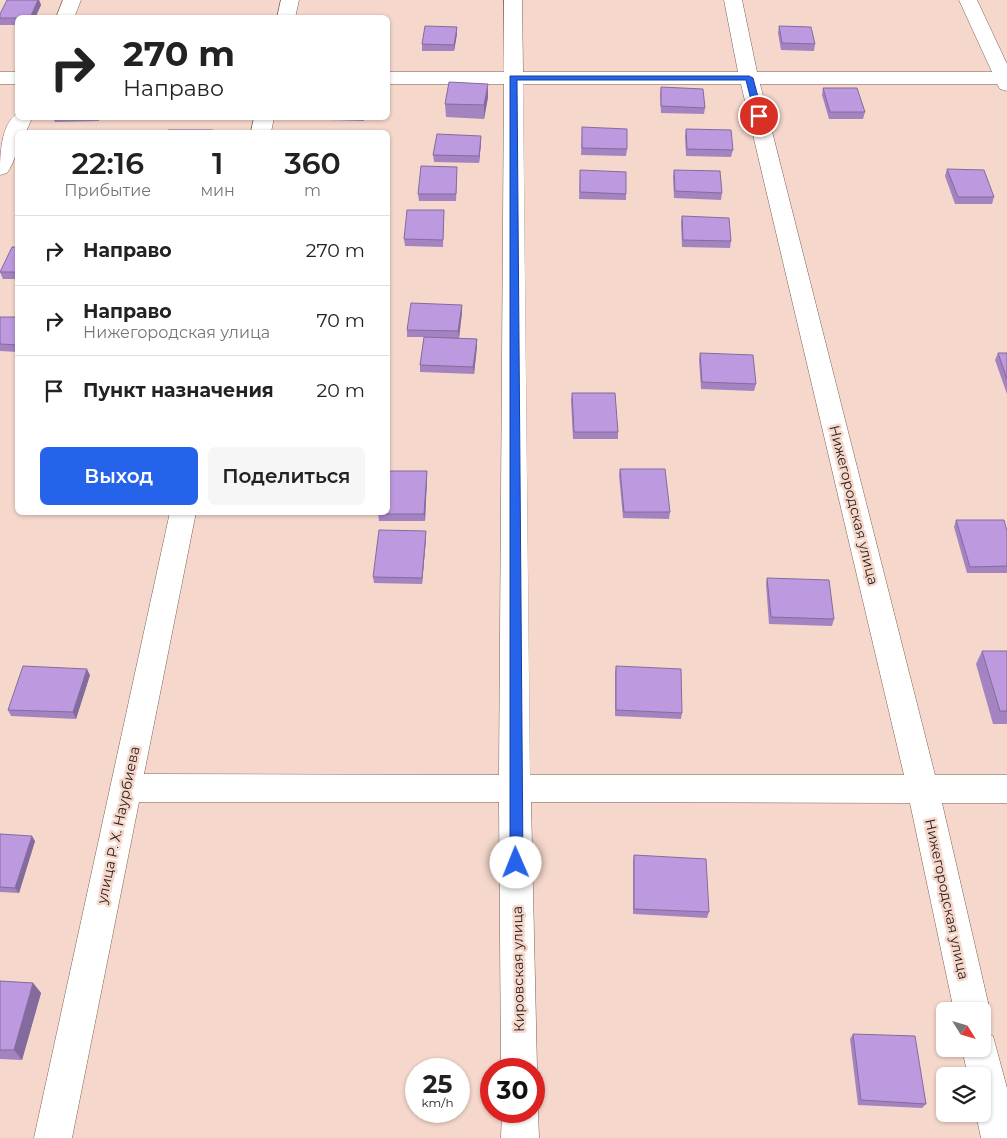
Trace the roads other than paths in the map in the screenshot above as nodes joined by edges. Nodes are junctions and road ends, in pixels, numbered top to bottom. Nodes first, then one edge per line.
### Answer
1 (72, 0) edge
2 (290, 0) edge
3 (513, 0) edge
4 (733, 0) edge
5 (968, 0) edge
6 (66, 15) edge
7 (287, 15) edge
8 (0, 78) edge
9 (15, 78) edge
10 (390, 78) edge
11 (513, 78) junction
12 (749, 78) junction
13 (1006, 80) edge
14 (15, 134) edge
15 (0, 169) edge
16 (182, 515) edge
17 (126, 788) junction
18 (515, 789) junction
19 (923, 789) junction
20 (1007, 789) edge
21 (970, 1002) edge
22 (519, 1058) edge
23 (982, 1058) edge
24 (520, 1123) edge
25 (54, 1138) edge
26 (520, 1138) edge
27 (1000, 1138) edge

1 - 6 street
2 - 7 street
3 - 11 street, Кировская улица
4 - 12 street, Нижегородская улица
5 - 13 street
8 - 9 street
10 - 11 street
11 - 12 street
11 - 18 street, Кировская улица
12 - 13 street
12 - 19 street, Нижегородская улица
14 - 15 street
16 - 17 street, улица Р. Х. Наурбиева
17 - 18 street
17 - 25 street, улица Р. Х. Наурбиева
18 - 19 street
18 - 22 street, Кировская улица
19 - 20 street
19 - 21 street, Нижегородская улица
23 - 27 street
24 - 26 street

